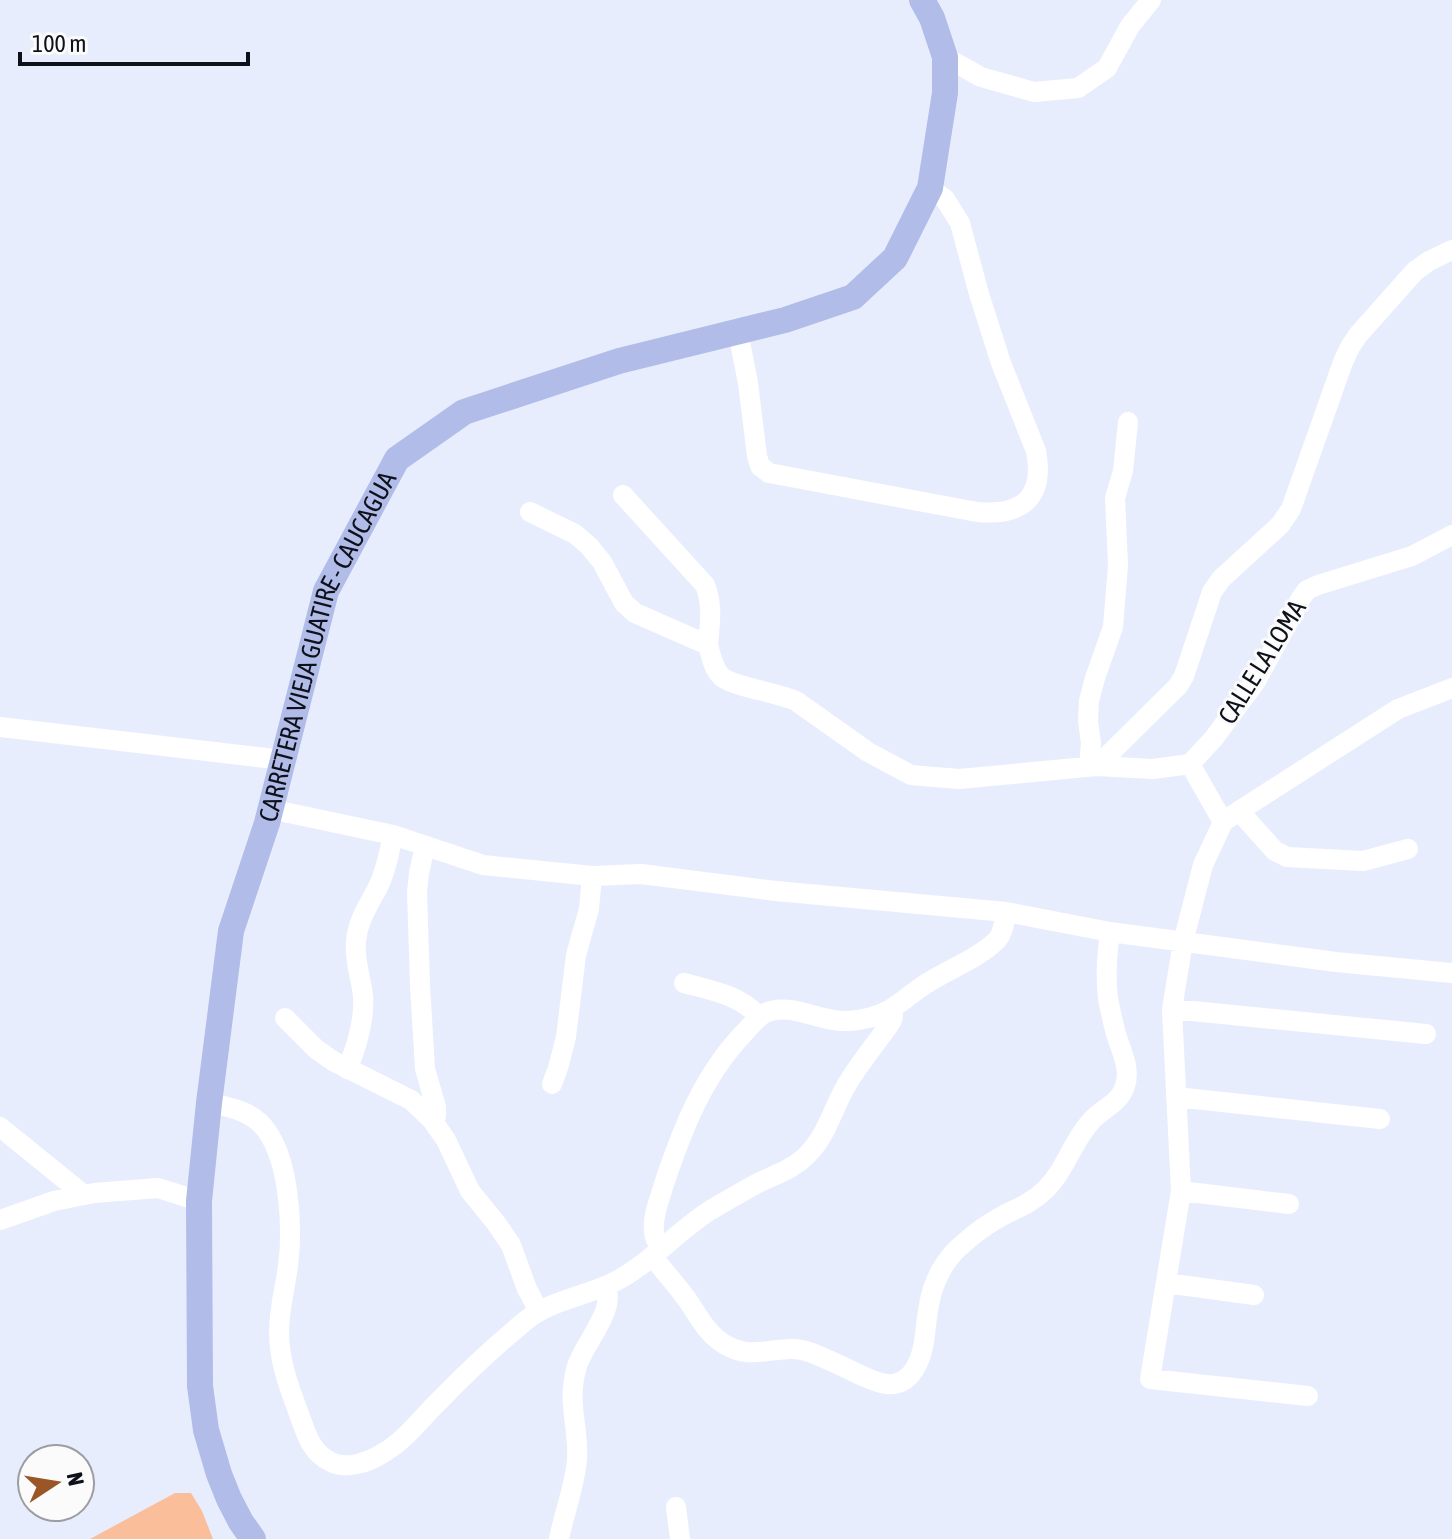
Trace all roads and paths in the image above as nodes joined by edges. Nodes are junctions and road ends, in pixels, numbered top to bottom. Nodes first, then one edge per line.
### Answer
1 (922, 0) edge
2 (1151, 0) edge
3 (945, 57) junction
4 (930, 188) junction
5 (1452, 250) edge
6 (738, 332) junction
7 (1128, 422) dead end
8 (623, 495) dead end
9 (530, 512) dead end
10 (1452, 535) edge
11 (708, 645) junction
12 (1452, 688) edge
13 (0, 727) edge
14 (283, 760) junction
15 (1190, 764) junction
16 (1093, 767) junction
17 (270, 809) junction
18 (1231, 817) junction
19 (393, 835) junction
20 (425, 846) junction
21 (1408, 849) dead end
22 (592, 876) junction
23 (1006, 912) junction
24 (1110, 932) junction
25 (1183, 942) junction
26 (1452, 973) edge
27 (684, 983) dead end
28 (890, 1009) junction
29 (1172, 1009) junction
30 (759, 1017) junction
31 (285, 1018) dead end
32 (1426, 1034) dead end
33 (347, 1069) junction
34 (552, 1084) dead end
35 (1176, 1097) junction
36 (209, 1103) junction
37 (1380, 1119) dead end
38 (432, 1120) junction
39 (0, 1127) edge
40 (1181, 1191) junction
41 (84, 1195) junction
42 (199, 1201) junction
43 (1289, 1204) dead end
44 (0, 1220) edge
45 (656, 1252) junction
46 (1166, 1283) junction
47 (606, 1286) junction
48 (1254, 1295) dead end
49 (539, 1311) junction
50 (1308, 1396) dead end
51 (676, 1507) dead end
52 (253, 1539) edge
53 (559, 1539) edge
54 (680, 1539) edge

1 - 3 main road, CARRETERA VIEJA GUATIRE - CAUCAGUA
2 - 3 street
3 - 4 main road, CARRETERA VIEJA GUATIRE - CAUCAGUA
4 - 6 main road, CARRETERA VIEJA GUATIRE - CAUCAGUA
4 - 6 street
5 - 16 street
6 - 14 main road, CARRETERA VIEJA GUATIRE - CAUCAGUA
7 - 16 street
8 - 11 street
9 - 11 street
10 - 15 street, CALLE LA LOMA
11 - 16 street
12 - 18 street
13 - 14 street
14 - 17 main road, CARRETERA VIEJA GUATIRE - CAUCAGUA
15 - 16 street
15 - 18 street
17 - 19 street
17 - 36 main road, CARRETERA VIEJA GUATIRE - CAUCAGUA
18 - 21 street
18 - 25 street
19 - 20 street
19 - 33 street
20 - 22 street
20 - 38 street
22 - 23 street
22 - 34 street
23 - 24 street
23 - 28 street
24 - 25 street
24 - 45 street
25 - 26 street
25 - 29 street
27 - 30 street
28 - 30 street
28 - 45 street
29 - 32 street
29 - 35 street
30 - 45 street
31 - 33 street
33 - 38 street
35 - 37 street
35 - 40 street
36 - 42 main road, CARRETERA VIEJA GUATIRE - CAUCAGUA
36 - 49 street
38 - 49 street
39 - 41 street
40 - 43 street
40 - 46 street
41 - 42 street
41 - 44 street
42 - 52 main road, CARRETERA VIEJA GUATIRE - CAUCAGUA
45 - 47 street
46 - 48 street
46 - 50 street
47 - 49 street
47 - 53 street
51 - 54 street

